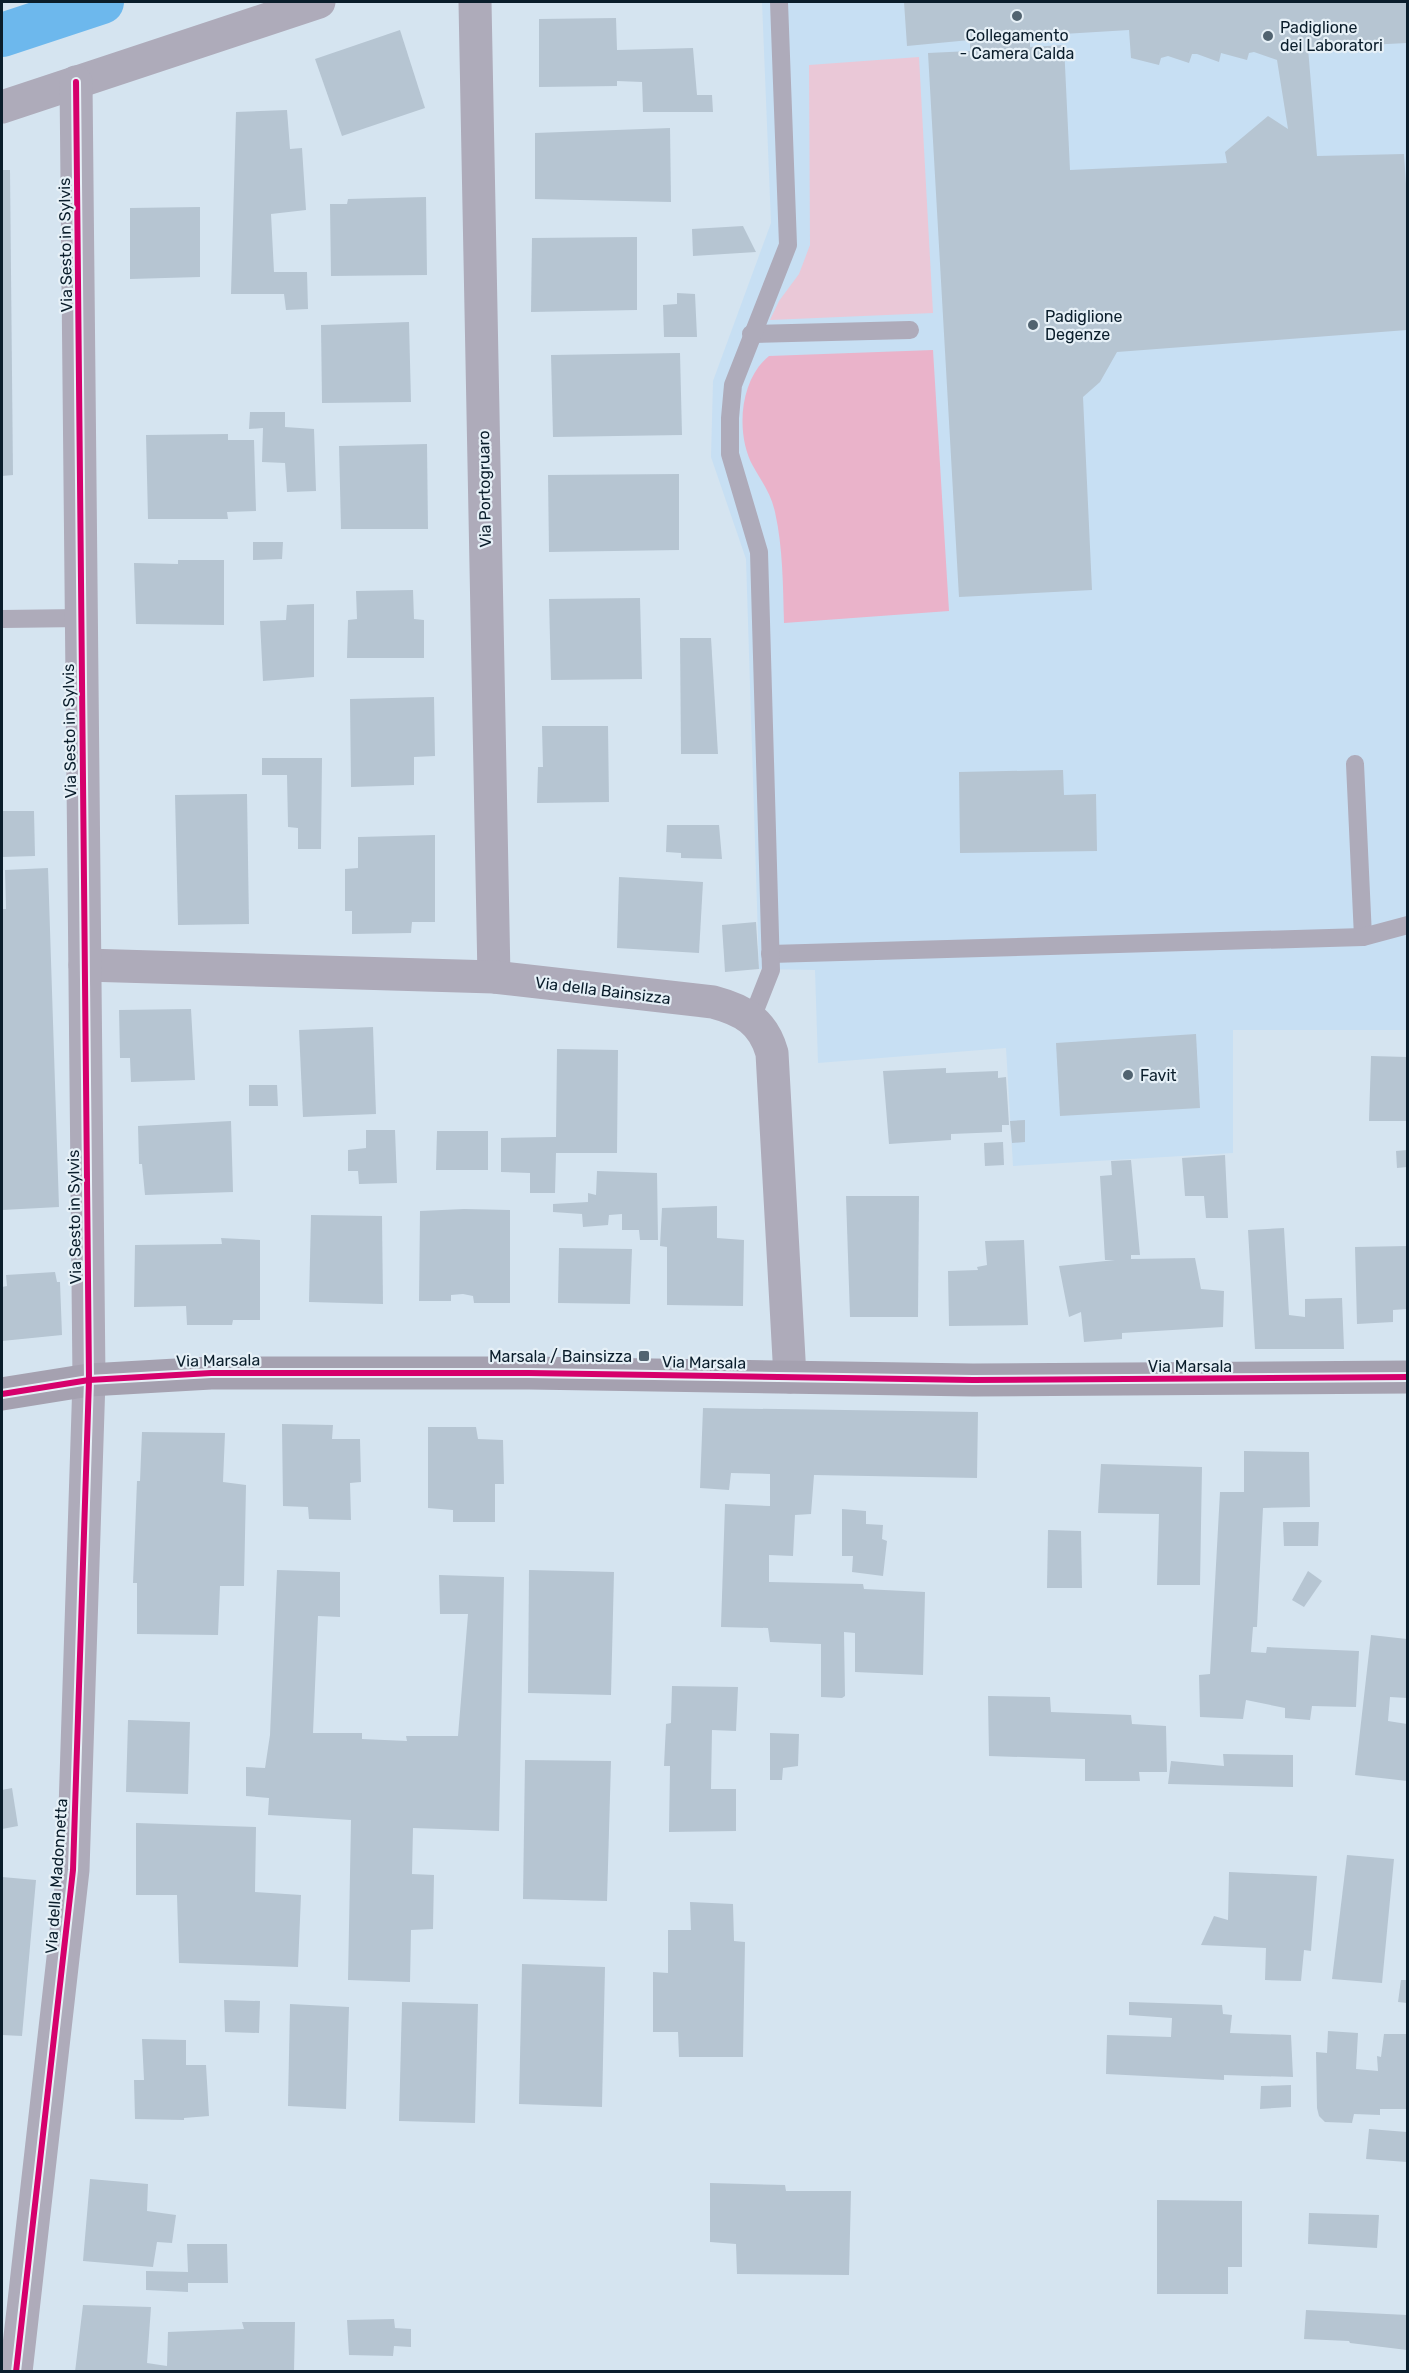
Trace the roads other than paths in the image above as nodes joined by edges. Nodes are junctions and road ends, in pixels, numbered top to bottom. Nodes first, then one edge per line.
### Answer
1 (319, 2) edge
2 (475, 2) edge
3 (779, 2) edge
4 (76, 82) junction
5 (2, 107) edge
6 (910, 330) dead end
7 (751, 334) junction
8 (82, 618) junction
9 (2, 619) edge
10 (1354, 764) dead end
11 (1407, 925) edge
12 (1363, 937) junction
13 (771, 954) junction
14 (85, 965) junction
15 (494, 977) junction
16 (752, 1018) junction
17 (790, 1377) junction
18 (1407, 1377) edge
19 (89, 1380) junction
20 (2, 1394) edge
21 (16, 2372) edge

1 - 4 street
2 - 15 street, Via Portogruaro
3 - 7 lane
4 - 5 street
4 - 8 street, Via Sesto in Sylvis
6 - 7 lane
7 - 13 lane
8 - 9 lane
8 - 14 street, Via Sesto in Sylvis
10 - 12 lane
11 - 12 lane
12 - 13 lane
13 - 16 lane
14 - 15 street, Via della Bainsizza
14 - 19 street, Via Sesto in Sylvis
15 - 16 street, Via della Bainsizza
16 - 17 street
17 - 18 street, Via Marsala
17 - 19 street, Via Marsala
19 - 20 street, Via Marsala
19 - 21 street, Via della Madonnetta

